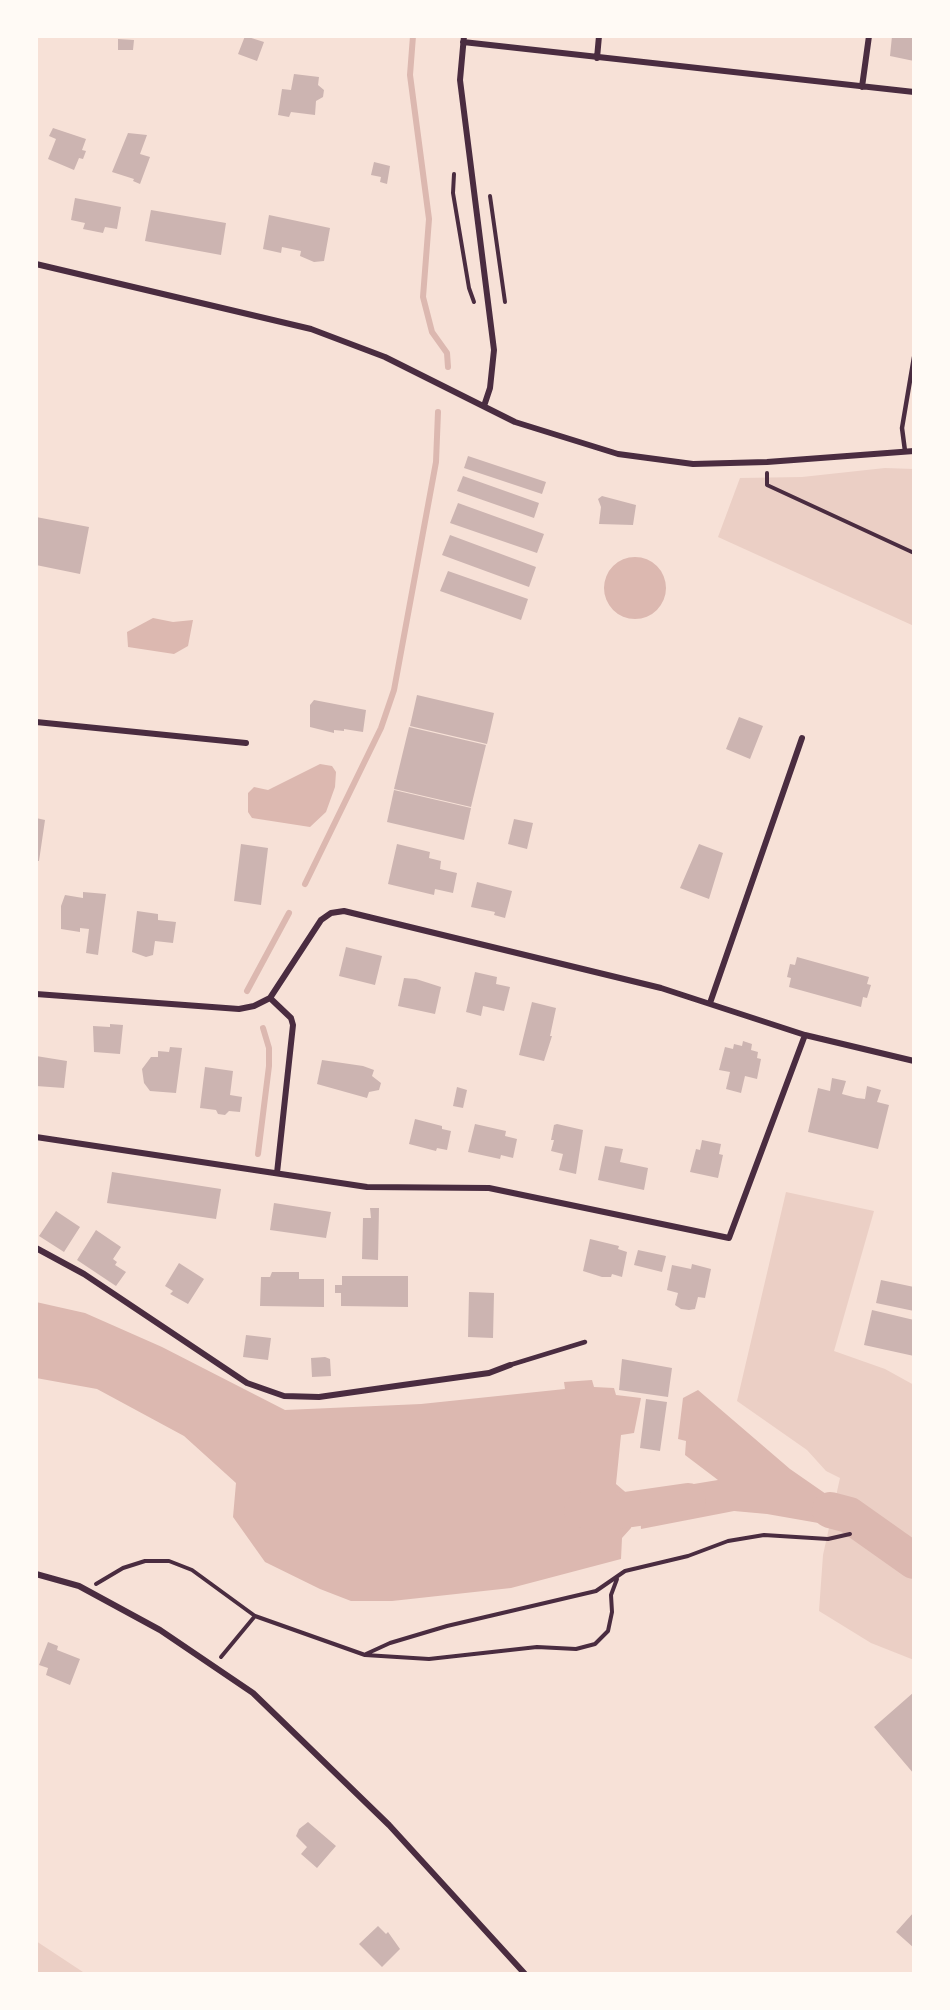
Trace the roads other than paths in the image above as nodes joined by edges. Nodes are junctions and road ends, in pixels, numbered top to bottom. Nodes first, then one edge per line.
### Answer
1 (599, 36) edge
2 (868, 36) edge
3 (464, 39) edge
4 (597, 58) junction
5 (862, 87) junction
6 (914, 92) edge
7 (36, 264) edge
8 (914, 357) edge
9 (484, 406) junction
10 (905, 451) junction
11 (914, 451) edge
12 (36, 722) edge
13 (802, 738) dead end
14 (246, 743) dead end
15 (36, 993) edge
16 (270, 998) junction
17 (710, 1003) junction
18 (805, 1035) junction
19 (914, 1061) edge
20 (36, 1137) edge
21 (277, 1173) junction
22 (36, 1248) edge
23 (585, 1342) dead end
24 (510, 1365) joint
25 (36, 1574) edge
26 (525, 1974) edge

1 - 4 street
2 - 5 street
3 - 4 street
3 - 9 street
4 - 5 street
5 - 6 street
7 - 9 street
8 - 10 lane
9 - 10 street
10 - 11 street
12 - 14 street
13 - 17 street
15 - 16 street
16 - 17 street
16 - 21 street
17 - 18 street
18 - 19 street
18 - 21 street
20 - 21 street
22 - 24 street
23 - 24 lane
25 - 26 street

